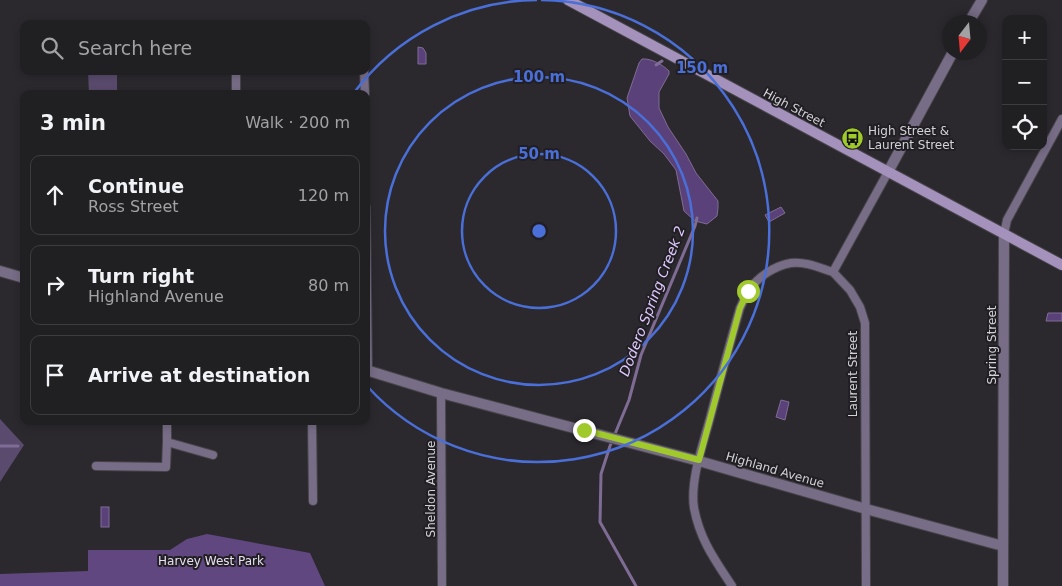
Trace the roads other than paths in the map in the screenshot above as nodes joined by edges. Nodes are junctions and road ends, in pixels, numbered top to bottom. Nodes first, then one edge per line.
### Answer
1 (568, 0) edge
2 (982, 0) edge
3 (973, 15) edge
4 (949, 60) edge
5 (236, 75) edge
6 (364, 75) edge
7 (236, 90) edge
8 (365, 90) edge
9 (1062, 119) edge
10 (888, 172) junction
11 (1004, 234) junction
12 (1062, 265) edge
13 (0, 271) edge
14 (833, 272) junction
15 (20, 277) edge
16 (370, 371) edge
17 (441, 393) junction
18 (167, 425) edge
19 (312, 425) edge
20 (167, 442) junction
21 (212, 455) dead end
22 (699, 460) junction
23 (96, 466) dead end
24 (313, 501) dead end
25 (866, 509) junction
26 (1003, 546) junction
27 (442, 586) edge
28 (732, 586) edge
29 (866, 586) edge
30 (1003, 586) edge

1 - 10 main road, High Street
2 - 3 street
4 - 10 street
5 - 7 street
6 - 8 street
9 - 11 street, Spring Street
10 - 11 main road, High Street
10 - 14 street
11 - 12 main road, High Street
11 - 26 street, Spring Street
13 - 15 street
14 - 22 street
14 - 25 street, Laurent Street
16 - 17 street, Highland Avenue
17 - 22 street, Highland Avenue
17 - 27 street, Sheldon Avenue
18 - 20 street
19 - 24 street
20 - 21 street
20 - 23 street
22 - 25 street, Highland Avenue
22 - 28 street
25 - 26 street, Highland Avenue
25 - 29 street, Laurent Street
26 - 30 street, Spring Street

